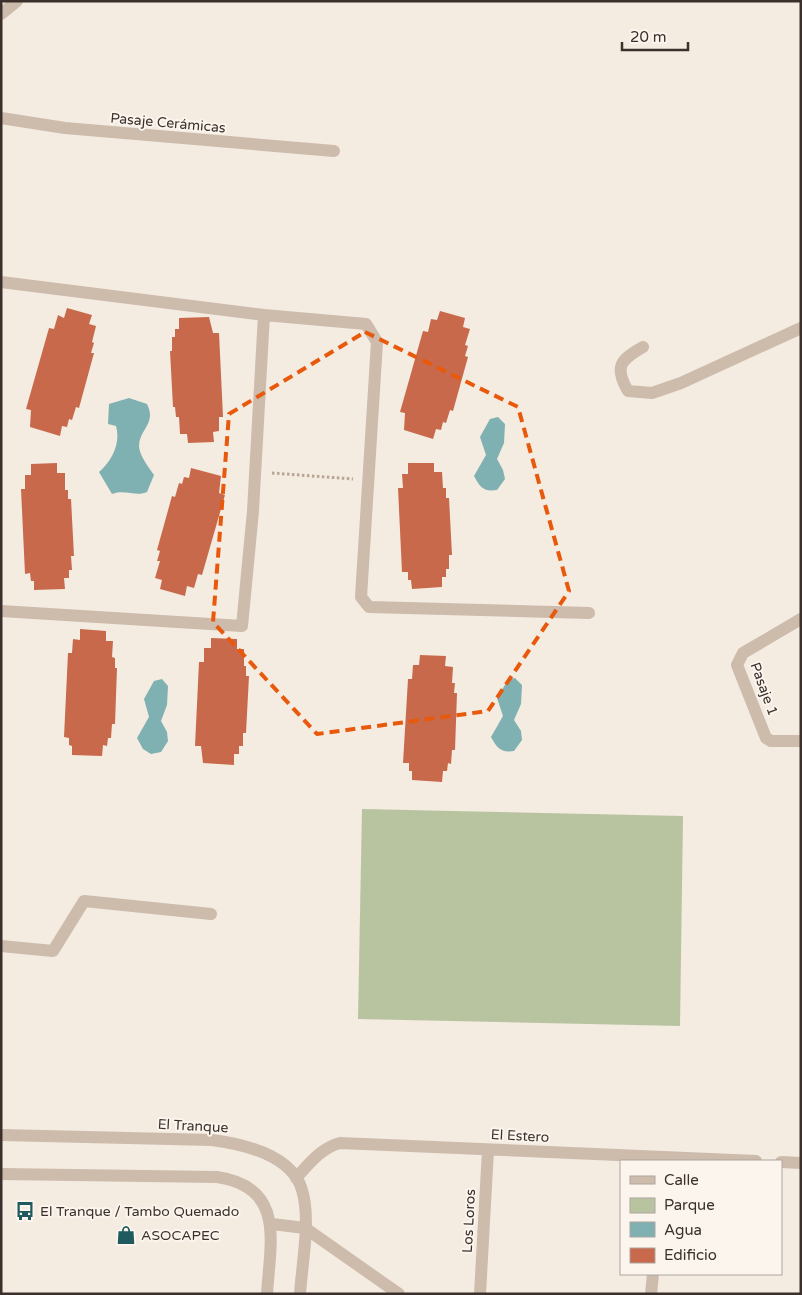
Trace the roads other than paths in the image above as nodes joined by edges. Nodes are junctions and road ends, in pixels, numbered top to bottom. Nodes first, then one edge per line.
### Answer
1 (17, 1) edge
2 (1, 14) edge
3 (1, 118) edge
4 (334, 151) dead end
5 (1, 282) edge
6 (264, 314) junction
7 (801, 328) edge
8 (643, 347) dead end
9 (1, 611) edge
10 (589, 613) dead end
11 (801, 619) edge
12 (801, 741) edge
13 (211, 914) dead end
14 (1, 946) edge
15 (1, 1135) edge
16 (488, 1150) junction
17 (660, 1159) edge
18 (708, 1160) edge
19 (782, 1162) edge
20 (801, 1163) edge
21 (1, 1174) edge
22 (296, 1178) junction
23 (272, 1224) junction
24 (304, 1228) junction
25 (652, 1275) edge
26 (267, 1294) edge
27 (300, 1294) edge
28 (399, 1294) edge
29 (480, 1294) edge
30 (651, 1294) edge

1 - 2 street
3 - 4 street, Pasaje Cerámicas
5 - 6 street
6 - 9 street
6 - 10 street
7 - 8 street
11 - 12 street, Pasaje 1
13 - 14 street
15 - 22 street, El Tranque
16 - 17 street, El Estero
16 - 22 street, El Estero
16 - 29 street, Los Loros
17 - 18 street, El Estero
19 - 20 street
21 - 23 street
22 - 24 street
23 - 24 street
23 - 26 street
24 - 27 street
24 - 28 street
25 - 30 street

